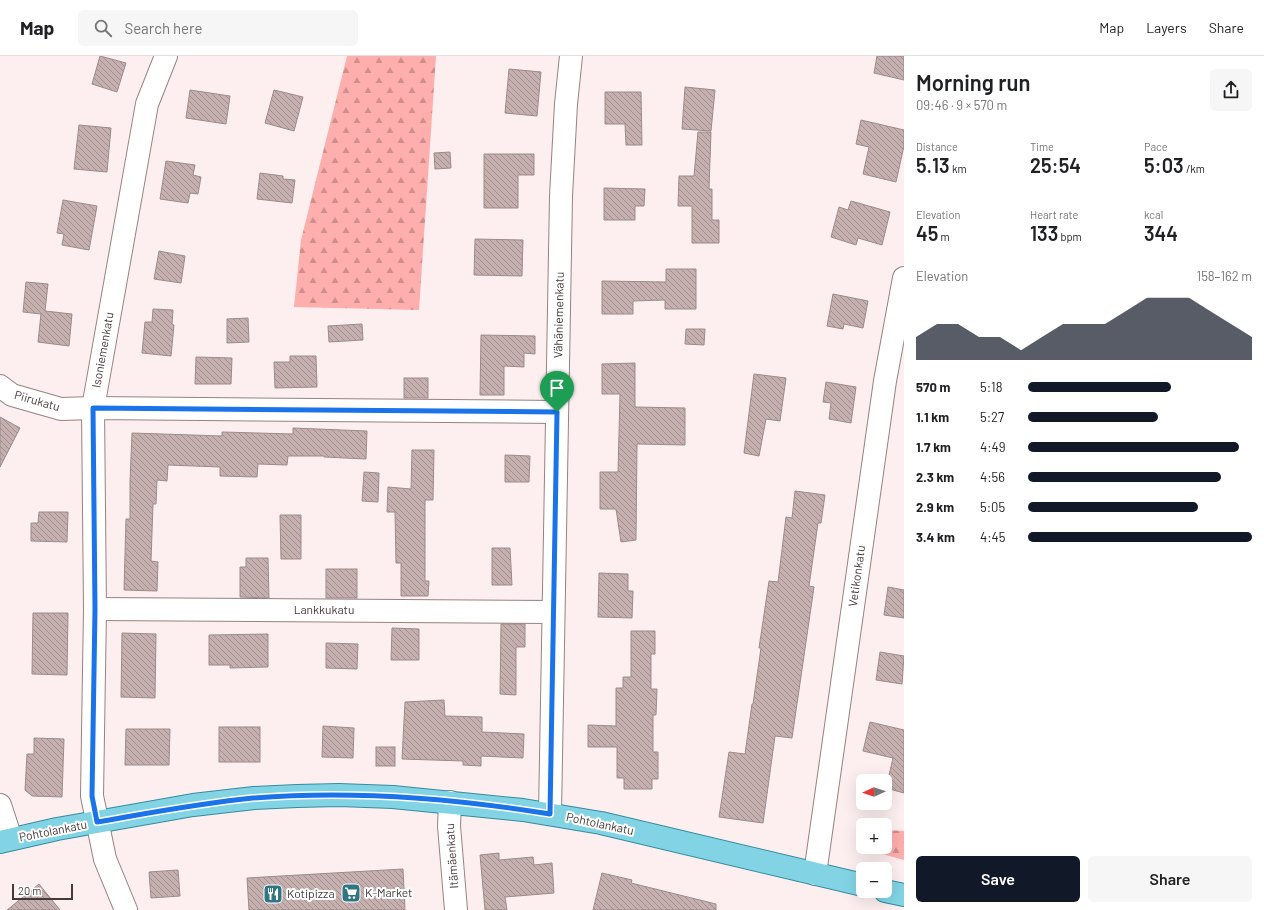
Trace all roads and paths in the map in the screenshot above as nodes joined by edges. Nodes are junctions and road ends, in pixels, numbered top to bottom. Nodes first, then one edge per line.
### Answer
1 (166, 56) edge
2 (571, 56) edge
3 (904, 278) edge
4 (0, 386) edge
5 (93, 408) junction
6 (557, 412) junction
7 (95, 609) junction
8 (553, 612) junction
9 (450, 802) junction
10 (0, 805) edge
11 (550, 814) junction
12 (97, 822) junction
13 (5, 840) edge
14 (815, 874) junction
15 (856, 883) edge
16 (892, 892) edge
17 (904, 895) edge
18 (126, 910) edge
19 (456, 910) edge

1 - 5 street, Isoniemenkatu
2 - 6 street, Vähäniemenkatu
3 - 14 street, Vetikonkatu
4 - 5 street, Piirukatu
5 - 6 street, Piirukatu
5 - 7 street, Isoniemenkatu
6 - 8 street, Vähäniemenkatu
7 - 8 street, Lankkukatu
7 - 12 street, Isoniemenkatu
8 - 11 street, Vähäniemenkatu
9 - 11 main road, Pohtolankatu
9 - 12 main road, Pohtolankatu
9 - 19 street, Itämäenkatu
10 - 13 street
11 - 14 main road, Pohtolankatu
12 - 13 main road, Pohtolankatu
12 - 18 street, Isoniemenkatu
14 - 15 main road, Pohtolankatu
16 - 17 main road

